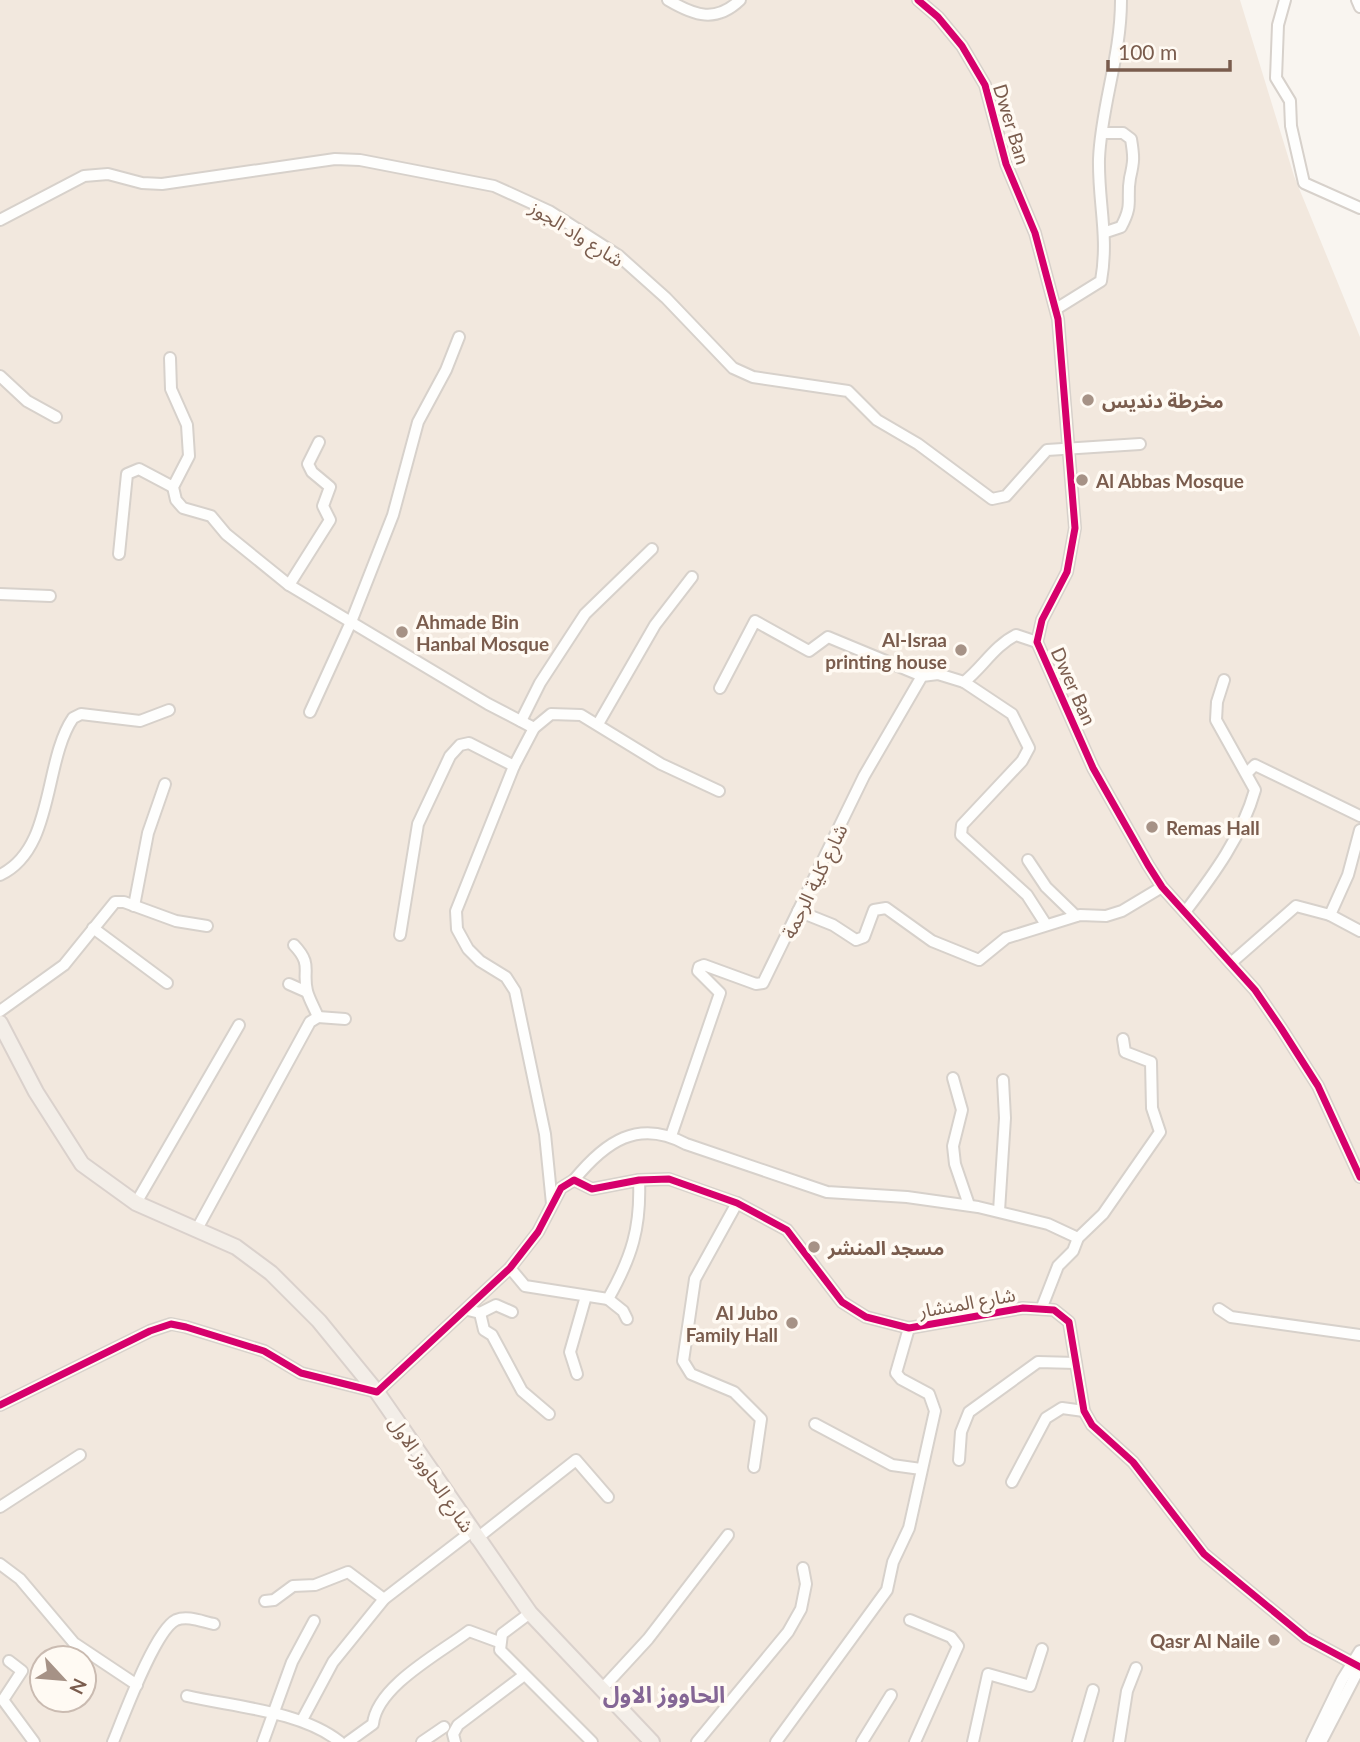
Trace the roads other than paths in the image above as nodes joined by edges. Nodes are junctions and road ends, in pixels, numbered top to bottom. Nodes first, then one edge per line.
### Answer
1 (668, 0) edge
2 (740, 0) edge
3 (918, 0) edge
4 (1121, 0) edge
5 (1285, 0) edge
6 (1357, 0) edge
7 (1360, 7) edge
8 (1102, 134) junction
9 (1360, 208) edge
10 (0, 220) edge
11 (1106, 232) junction
12 (1056, 309) junction
13 (459, 337) dead end
14 (170, 358) dead end
15 (0, 376) edge
16 (56, 417) dead end
17 (319, 442) dead end
18 (1140, 443) dead end
19 (1069, 450) junction
20 (173, 487) junction
21 (652, 549) dead end
22 (119, 554) dead end
23 (692, 576) dead end
24 (289, 584) junction
25 (0, 594) edge
26 (50, 596) dead end
27 (351, 622) junction
28 (1037, 642) junction
29 (922, 677) junction
30 (1224, 680) dead end
31 (964, 682) junction
32 (720, 688) dead end
33 (169, 710) dead end
34 (310, 712) dead end
35 (521, 721) junction
36 (598, 724) junction
37 (534, 728) junction
38 (514, 766) junction
39 (1247, 773) junction
40 (165, 784) dead end
41 (719, 791) dead end
42 (1360, 816) edge
43 (1360, 830) edge
44 (1028, 860) dead end
45 (1354, 868) edge
46 (0, 875) edge
47 (1162, 887) junction
48 (134, 906) junction
49 (798, 911) junction
50 (1185, 912) junction
51 (1330, 915) junction
52 (1076, 916) junction
53 (1045, 923) junction
54 (207, 926) dead end
55 (93, 928) junction
56 (1360, 931) edge
57 (400, 935) dead end
58 (294, 945) dead end
59 (1231, 963) junction
60 (166, 983) dead end
61 (289, 984) dead end
62 (307, 992) junction
63 (0, 1011) edge
64 (318, 1017) junction
65 (345, 1019) dead end
66 (0, 1023) edge
67 (239, 1026) dead end
68 (1123, 1039) dead end
69 (953, 1078) dead end
70 (1003, 1080) dead end
71 (671, 1136) junction
72 (1360, 1177) edge
73 (575, 1180) junction
74 (639, 1180) junction
75 (136, 1203) junction
76 (737, 1203) junction
77 (552, 1204) junction
78 (969, 1205) junction
79 (999, 1211) junction
80 (197, 1229) junction
81 (1078, 1238) junction
82 (510, 1268) junction
83 (586, 1296) junction
84 (608, 1299) junction
85 (1042, 1307) junction
86 (1219, 1309) dead end
87 (468, 1310) junction
88 (512, 1311) dead end
89 (480, 1314) junction
90 (627, 1319) dead end
91 (909, 1328) junction
92 (1360, 1335) edge
93 (1076, 1363) junction
94 (578, 1374) dead end
95 (377, 1392) junction
96 (0, 1405) edge
97 (1084, 1411) junction
98 (549, 1413) dead end
99 (815, 1424) dead end
100 (80, 1455) dead end
101 (959, 1460) dead end
102 (754, 1467) dead end
103 (921, 1469) junction
104 (1012, 1482) dead end
105 (608, 1497) dead end
106 (0, 1507) edge
107 (474, 1535) junction
108 (728, 1535) dead end
109 (0, 1564) edge
110 (803, 1569) dead end
111 (384, 1599) junction
112 (265, 1601) dead end
113 (530, 1613) junction
114 (909, 1620) dead end
115 (314, 1621) dead end
116 (214, 1624) dead end
117 (499, 1642) junction
118 (1042, 1649) dead end
119 (1360, 1651) edge
120 (9, 1661) dead end
121 (1357, 1665) edge
122 (1136, 1668) dead end
123 (523, 1676) junction
124 (137, 1685) junction
125 (601, 1690) junction
126 (1093, 1690) dead end
127 (891, 1695) dead end
128 (187, 1696) dead end
129 (271, 1715) junction
130 (302, 1720) junction
131 (444, 1727) dead end
132 (34, 1742) edge
133 (113, 1742) edge
134 (263, 1742) edge
135 (340, 1742) edge
136 (348, 1742) edge
137 (422, 1742) edge
138 (454, 1742) edge
139 (592, 1742) edge
140 (652, 1742) edge
141 (697, 1742) edge
142 (776, 1742) edge
143 (862, 1742) edge
144 (915, 1742) edge
145 (973, 1742) edge
146 (1078, 1742) edge
147 (1119, 1742) edge
148 (1312, 1742) edge
149 (1321, 1742) edge

1 - 2 street
3 - 12 street, Dwer Ban
4 - 8 street
5 - 9 street
6 - 7 street
8 - 11 street
8 - 11 street
10 - 19 street, شارع واد الجوز
11 - 12 street
12 - 19 street, Dwer Ban
13 - 27 street
14 - 20 street
15 - 16 street
17 - 24 street
18 - 19 street, شارع واد الجوز
19 - 28 street, Dwer Ban
20 - 22 street
20 - 24 street
21 - 35 street
23 - 36 street
24 - 27 street
25 - 26 street
27 - 34 street
27 - 35 street
28 - 31 street
28 - 47 street, Dwer Ban
29 - 31 street
29 - 32 street
29 - 49 street, شارع كلية الرحمة
30 - 39 street
31 - 53 street
33 - 46 street
35 - 37 street
36 - 37 street
36 - 41 street
37 - 38 street
38 - 57 street
38 - 77 street
39 - 42 street
39 - 50 street
40 - 48 street
43 - 45 street
44 - 52 street
45 - 51 street
47 - 50 street, Dwer Ban
47 - 52 street
48 - 54 street
48 - 55 street
49 - 53 street
49 - 71 street, شارع كلية الرحمة
50 - 59 street, Dwer Ban
51 - 56 street
51 - 59 street
52 - 53 street
55 - 60 street
55 - 63 street
58 - 62 street
59 - 72 street, Dwer Ban
61 - 62 street
62 - 64 street
64 - 65 street
64 - 80 street
66 - 75 main road, شارع الحاووز الاول
67 - 75 street
68 - 81 street
69 - 78 street
70 - 79 street
71 - 73 street
71 - 78 street
73 - 74 street, شارع المنشار
73 - 77 street
74 - 76 street, شارع المنشار
74 - 84 street
75 - 80 main road, شارع الحاووز الاول
76 - 91 street, شارع المنشار
76 - 102 street
77 - 82 street
78 - 79 street
79 - 81 street
80 - 95 main road, شارع الحاووز الاول
81 - 85 street
82 - 83 street
82 - 87 street
83 - 84 street
83 - 94 street
84 - 90 street
85 - 91 street, شارع المنشار
85 - 93 street, شارع المنشار
86 - 92 street
87 - 89 street
87 - 95 street
88 - 89 street
89 - 98 street
91 - 103 street
93 - 97 street, شارع المنشار
93 - 101 street
95 - 96 street
95 - 107 main road, شارع الحاووز الاول
97 - 104 street
97 - 121 street, شارع المنشار
99 - 103 street
100 - 106 street
103 - 142 street
105 - 107 street
107 - 111 street
107 - 113 main road, شارع الحاووز الاول
108 - 125 street
109 - 124 street
110 - 141 street
111 - 112 street
111 - 130 street
113 - 117 street
113 - 125 main road, شارع الحاووز الاول
114 - 144 street
115 - 129 street
116 - 124 street
117 - 123 street
117 - 136 street
118 - 145 street
119 - 121 street
120 - 132 street
121 - 148 street
121 - 149 street
122 - 147 street
123 - 138 street
123 - 139 street
124 - 133 street
125 - 140 main road, شارع الحاووز الاول
126 - 146 street
127 - 143 street
128 - 129 street
129 - 130 street
129 - 134 street
130 - 135 street
131 - 137 street

